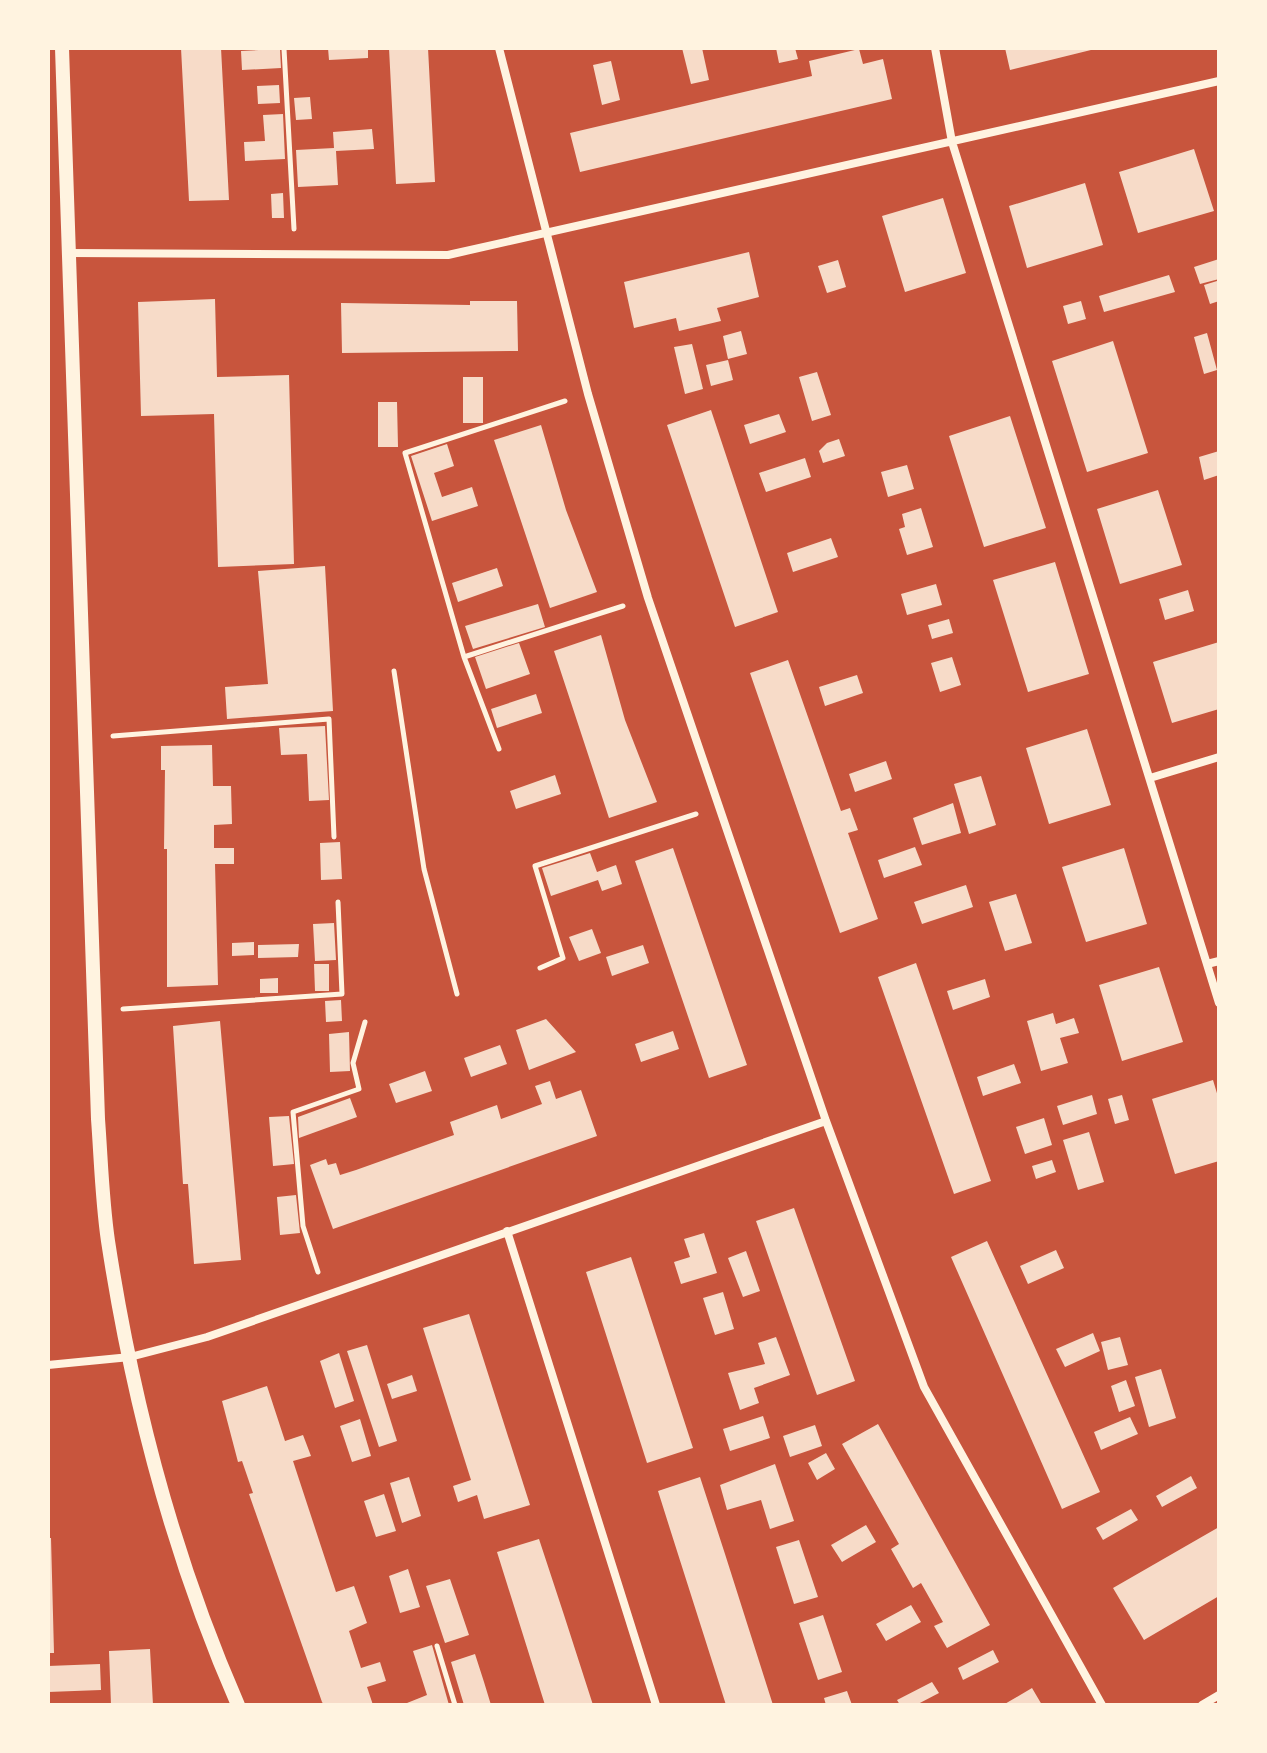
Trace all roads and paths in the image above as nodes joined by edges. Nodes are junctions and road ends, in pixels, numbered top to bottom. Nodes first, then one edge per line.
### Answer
1 (62, 48) edge
2 (499, 48) edge
3 (935, 48) edge
4 (284, 49) edge
5 (1219, 81) edge
6 (952, 142) junction
7 (549, 234) junction
8 (69, 253) junction
9 (294, 254) junction
10 (588, 394) junction
11 (648, 598) junction
12 (464, 657) junction
13 (394, 671) dead end
14 (85, 738) junction
15 (499, 749) dead end
16 (1219, 757) edge
17 (1150, 778) junction
18 (720, 807) junction
19 (334, 837) dead end
20 (338, 902) dead end
21 (1219, 961) edge
22 (1207, 964) junction
23 (540, 968) dead end
24 (457, 994) dead end
25 (1219, 1003) edge
26 (94, 1011) junction
27 (365, 1022) dead end
28 (826, 1121) junction
29 (507, 1231) junction
30 (325, 1295) junction
31 (130, 1357) junction
32 (48, 1365) edge
33 (437, 1646) dead end
34 (1219, 1695) edge
35 (238, 1705) edge
36 (455, 1705) edge
37 (656, 1705) edge
38 (1102, 1705) edge
39 (1202, 1705) edge

1 - 8 street
2 - 7 street
3 - 6 street
4 - 9 path
5 - 6 street
6 - 7 street
6 - 17 street
7 - 9 street
7 - 10 street
8 - 9 street
8 - 14 street
10 - 11 street
10 - 12 path
11 - 12 path
11 - 18 street
12 - 15 path
13 - 24 path
14 - 19 path
14 - 26 street
16 - 17 street
17 - 22 street
18 - 23 path
18 - 28 street
20 - 26 path
21 - 22 street
22 - 25 street
26 - 31 street
27 - 30 path
28 - 29 street
28 - 38 street
29 - 30 street
29 - 37 street
30 - 31 street
31 - 32 street
31 - 35 street
33 - 36 path
34 - 39 street

